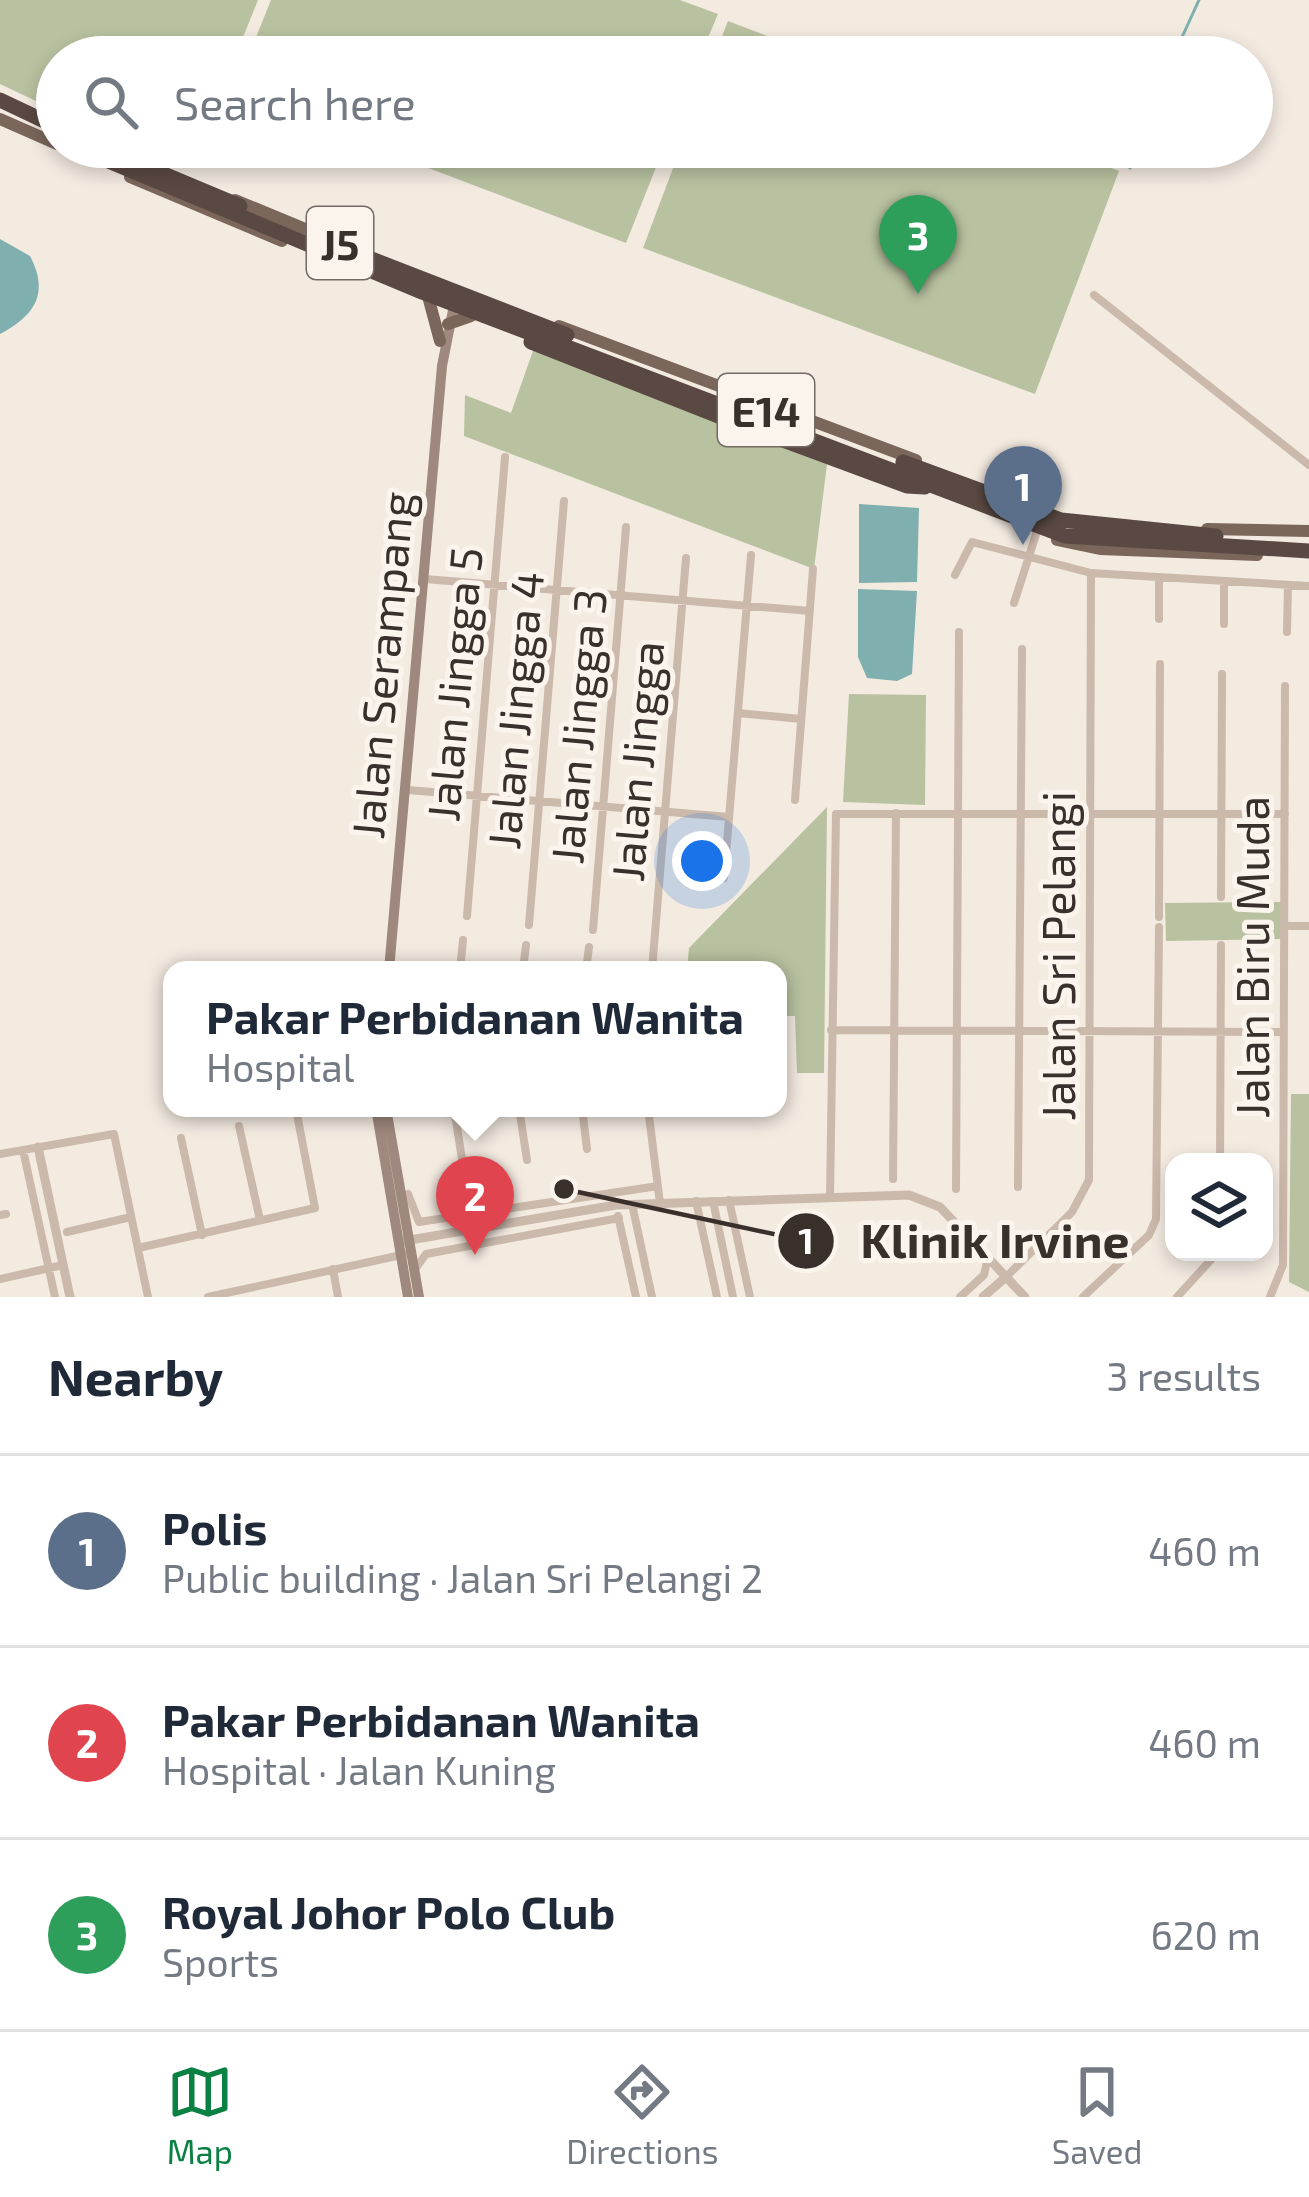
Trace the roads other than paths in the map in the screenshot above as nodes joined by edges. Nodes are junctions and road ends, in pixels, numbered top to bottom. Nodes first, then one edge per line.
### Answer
1 (0, 97) edge
2 (36, 114) edge
3 (0, 115) edge
4 (36, 132) edge
5 (113, 168) edge
6 (126, 168) edge
7 (150, 168) edge
8 (162, 168) edge
9 (453, 290) junction
10 (1094, 295) dead end
11 (442, 304) junction
12 (471, 316) junction
13 (504, 323) junction
14 (448, 324) junction
15 (440, 341) joint
16 (442, 365) junction
17 (505, 457) dead end
18 (1309, 465) edge
19 (925, 487) junction
20 (564, 501) dead end
21 (1044, 509) junction
22 (626, 527) dead end
23 (1309, 531) edge
24 (1037, 532) junction
25 (1309, 541) edge
26 (1309, 554) edge
27 (751, 555) dead end
28 (686, 558) dead end
29 (1029, 560) junction
30 (814, 569) dead end
31 (1091, 573) junction
32 (956, 575) dead end
33 (1159, 577) junction
34 (425, 579) junction
35 (1224, 581) junction
36 (494, 585) junction
37 (1288, 585) junction
38 (1309, 586) edge
39 (557, 590) junction
40 (621, 596) junction
41 (682, 601) junction
42 (1014, 603) dead end
43 (747, 606) junction
44 (810, 611) junction
45 (1159, 619) dead end
46 (1224, 624) dead end
47 (958, 632) dead end
48 (1287, 632) dead end
49 (1022, 650) dead end
50 (1160, 664) dead end
51 (1222, 674) dead end
52 (1285, 686) dead end
53 (738, 713) junction
54 (801, 718) junction
55 (408, 790) junction
56 (477, 796) junction
57 (795, 800) dead end
58 (539, 801) junction
59 (603, 806) junction
60 (665, 812) junction
61 (896, 813) junction
62 (959, 813) junction
63 (1021, 813) junction
64 (1091, 814) junction
65 (1160, 814) junction
66 (1221, 814) junction
67 (1285, 814) junction
68 (729, 817) junction
69 (724, 878) dead end
70 (1221, 897) dead end
71 (467, 916) dead end
72 (530, 925) dead end
73 (1285, 926) junction
74 (1309, 926) edge
75 (593, 930) dead end
76 (464, 940) dead end
77 (526, 945) dead end
78 (1221, 945) dead end
79 (589, 947) dead end
80 (390, 961) edge
81 (461, 961) edge
82 (524, 961) edge
83 (587, 961) edge
84 (653, 961) edge
85 (831, 1030) junction
86 (895, 1030) junction
87 (957, 1031) junction
88 (1020, 1031) junction
89 (1090, 1031) junction
90 (1159, 1031) junction
91 (1221, 1032) junction
92 (1284, 1032) junction
93 (298, 1117) edge
94 (378, 1117) edge
95 (387, 1117) edge
96 (455, 1117) edge
97 (519, 1117) edge
98 (583, 1117) edge
99 (649, 1117) edge
100 (239, 1126) dead end
101 (181, 1138) dead end
102 (38, 1147) junction
103 (587, 1149) dead end
104 (23, 1150) junction
105 (1220, 1153) edge
106 (0, 1154) edge
107 (526, 1160) dead end
108 (464, 1172) dead end
109 (893, 1179) dead end
110 (658, 1186) junction
111 (1018, 1187) dead end
112 (956, 1189) dead end
113 (408, 1193) dead end
114 (577, 1195) junction
115 (830, 1196) junction
116 (728, 1200) junction
117 (713, 1201) junction
118 (696, 1202) junction
119 (660, 1203) junction
120 (632, 1204) junction
121 (616, 1205) junction
122 (503, 1209) junction
123 (579, 1210) junction
124 (131, 1217) junction
125 (619, 1219) junction
126 (260, 1220) junction
127 (505, 1223) junction
128 (956, 1225) junction
129 (67, 1232) dead end
130 (202, 1234) junction
131 (508, 1239) junction
132 (138, 1248) junction
133 (405, 1248) junction
134 (1210, 1261) edge
135 (987, 1262) junction
136 (63, 1265) junction
137 (49, 1268) junction
138 (333, 1269) junction
139 (415, 1271) junction
140 (1006, 1277) junction
141 (0, 1279) edge
142 (733, 1295) edge
143 (55, 1297) edge
144 (70, 1297) edge
145 (148, 1297) edge
146 (208, 1297) edge
147 (338, 1297) edge
148 (408, 1297) edge
149 (419, 1297) edge
150 (636, 1297) edge
151 (652, 1297) edge
152 (717, 1297) edge
153 (750, 1297) edge
154 (960, 1297) edge
155 (983, 1297) edge
156 (1025, 1297) edge
157 (1083, 1297) edge
158 (1177, 1297) edge
159 (1270, 1297) edge

1 - 2 highway
3 - 4 highway
5 - 11 main road, J5
6 - 13 highway, E14, bridge
7 - 25 highway, E14, bridge
8 - 9 main road, J5
9 - 11 main road, Jalan Serampang
9 - 21 main road, J5
10 - 18 street
11 - 12 main road, J5
11 - 14 main road, Jalan Serampang
11 - 15 main road
12 - 14 main road
12 - 19 main road, J5
13 - 19 highway, bridge
13 - 26 highway, E14, bridge
14 - 16 main road, Jalan Serampang
15 - 16 main road, Jalan Serampang
16 - 34 main road, Jalan Serampang
17 - 36 street, Jalan Jingga 5
19 - 24 main road, J5
20 - 39 street, Jalan Jingga 4
21 - 23 main road, J5
21 - 24 street
22 - 40 street, Jalan Jingga 3
24 - 26 main road, J5
24 - 29 street
27 - 43 street
28 - 41 street, Jalan Jingga
29 - 31 street
29 - 32 street
29 - 42 street
30 - 44 street
31 - 33 street
31 - 64 street, Jalan Sri Pelangi
33 - 35 street
33 - 45 street
34 - 36 street
34 - 55 main road, Jalan Serampang
35 - 37 street
35 - 46 street
36 - 39 street
36 - 56 street, Jalan Jingga 5
37 - 38 street
37 - 48 street
39 - 40 street
39 - 58 street, Jalan Jingga 4
40 - 41 street
40 - 59 street, Jalan Jingga 3
41 - 43 street
41 - 60 street, Jalan Jingga
43 - 44 street
43 - 53 street
44 - 54 street
47 - 62 street
49 - 63 street
50 - 65 street
51 - 66 street
52 - 67 street, Jalan Biru Muda
53 - 54 street
53 - 68 street
54 - 57 street
55 - 56 street
55 - 80 main road, Jalan Serampang
56 - 58 street
56 - 71 street, Jalan Jingga 5
58 - 59 street
58 - 72 street, Jalan Jingga 4
59 - 60 street
59 - 75 street, Jalan Jingga 3
60 - 68 street
60 - 84 street, Jalan Jingga
61 - 62 street
61 - 85 street
61 - 86 street
62 - 63 street
62 - 87 street
63 - 64 street
63 - 88 street
64 - 65 street
64 - 89 street, Jalan Sri Pelangi
65 - 66 street
65 - 90 street
66 - 67 street
66 - 70 street
67 - 73 street, Jalan Biru Muda
68 - 69 street
73 - 74 street
73 - 92 street, Jalan Biru Muda
76 - 81 street
77 - 82 street
78 - 91 street
79 - 83 street
85 - 86 street
85 - 115 street
86 - 87 street
86 - 109 street
87 - 88 street
87 - 112 street
88 - 89 street
88 - 111 street
89 - 90 street
89 - 140 street, Jalan Sri Pelangi
90 - 91 street
90 - 157 street
91 - 92 street
91 - 105 street
92 - 159 street, Jalan Biru Muda
93 - 126 street
94 - 133 main road
95 - 133 main road
96 - 108 street
97 - 107 street
98 - 103 street
99 - 110 street
100 - 126 street
101 - 130 street
102 - 104 street
102 - 124 street
102 - 136 street
104 - 106 street
104 - 137 street
110 - 114 street
110 - 119 street
113 - 122 street
114 - 122 street
114 - 123 street
115 - 116 street
115 - 128 street
116 - 117 street
116 - 153 street
117 - 118 street
117 - 142 street
118 - 119 street
118 - 152 street
119 - 120 street
120 - 121 street
120 - 151 street
121 - 123 street
121 - 125 street
122 - 127 street
123 - 127 street
124 - 129 street
124 - 132 street
125 - 131 street
125 - 150 street
126 - 130 street
127 - 131 street
127 - 133 street
128 - 135 street
128 - 140 street
130 - 132 street
131 - 139 street
132 - 145 street
133 - 138 street
133 - 139 main road
133 - 148 main road
134 - 158 street
135 - 140 street
135 - 154 street
136 - 137 street
136 - 144 street
137 - 141 street
137 - 143 street
138 - 146 street
138 - 147 street
139 - 149 main road
140 - 155 street, Jalan Sri Pelangi
140 - 156 street
142 - 152 street

